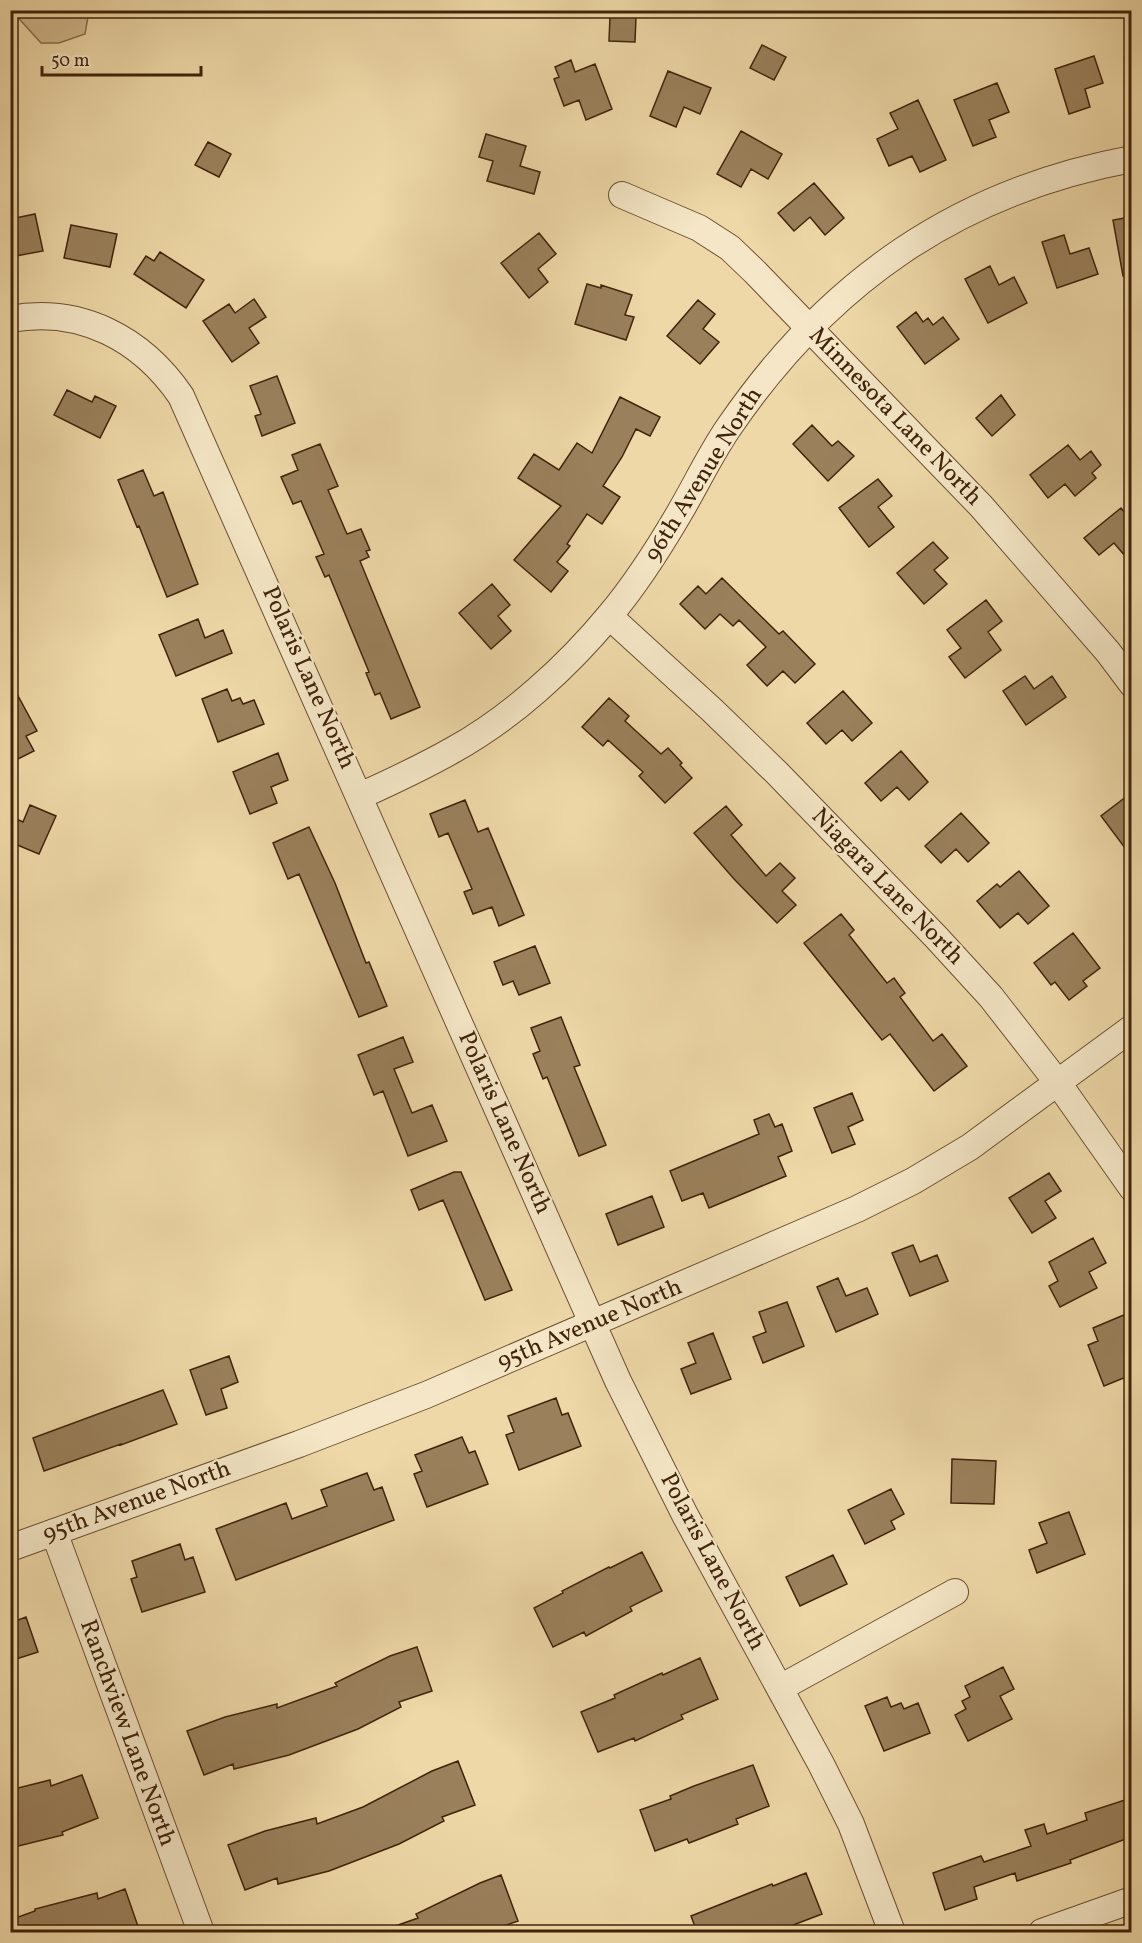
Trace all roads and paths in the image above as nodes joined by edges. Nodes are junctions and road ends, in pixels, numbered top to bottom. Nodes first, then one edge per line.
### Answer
1 (1131, 159) edge
2 (622, 195) dead end
3 (10, 319) edge
4 (811, 328) junction
5 (609, 616) junction
6 (1131, 684) edge
7 (360, 796) junction
8 (1131, 1028) edge
9 (1058, 1083) junction
10 (1131, 1188) edge
11 (593, 1324) junction
12 (54, 1532) junction
13 (10, 1548) edge
14 (955, 1592) dead end
15 (780, 1688) junction
16 (1131, 1900) edge
17 (201, 1932) edge
18 (892, 1932) edge
19 (1042, 1932) edge

1 - 4 street, 96th Avenue North
2 - 4 street, Minnesota Lane North
3 - 7 street, Polaris Lane North
4 - 5 street, 96th Avenue North
4 - 6 street, Minnesota Lane North
5 - 7 street, 96th Avenue North
5 - 9 street, Niagara Lane North
7 - 11 street, Polaris Lane North
8 - 9 street, 95th Avenue North
9 - 10 street, Niagara Lane North
9 - 11 street, 95th Avenue North
11 - 12 street, 95th Avenue North
11 - 15 street, Polaris Lane North
12 - 13 street, 95th Avenue North
12 - 17 street, Ranchview Lane North
14 - 15 street
15 - 18 street, Polaris Lane North
16 - 19 street

